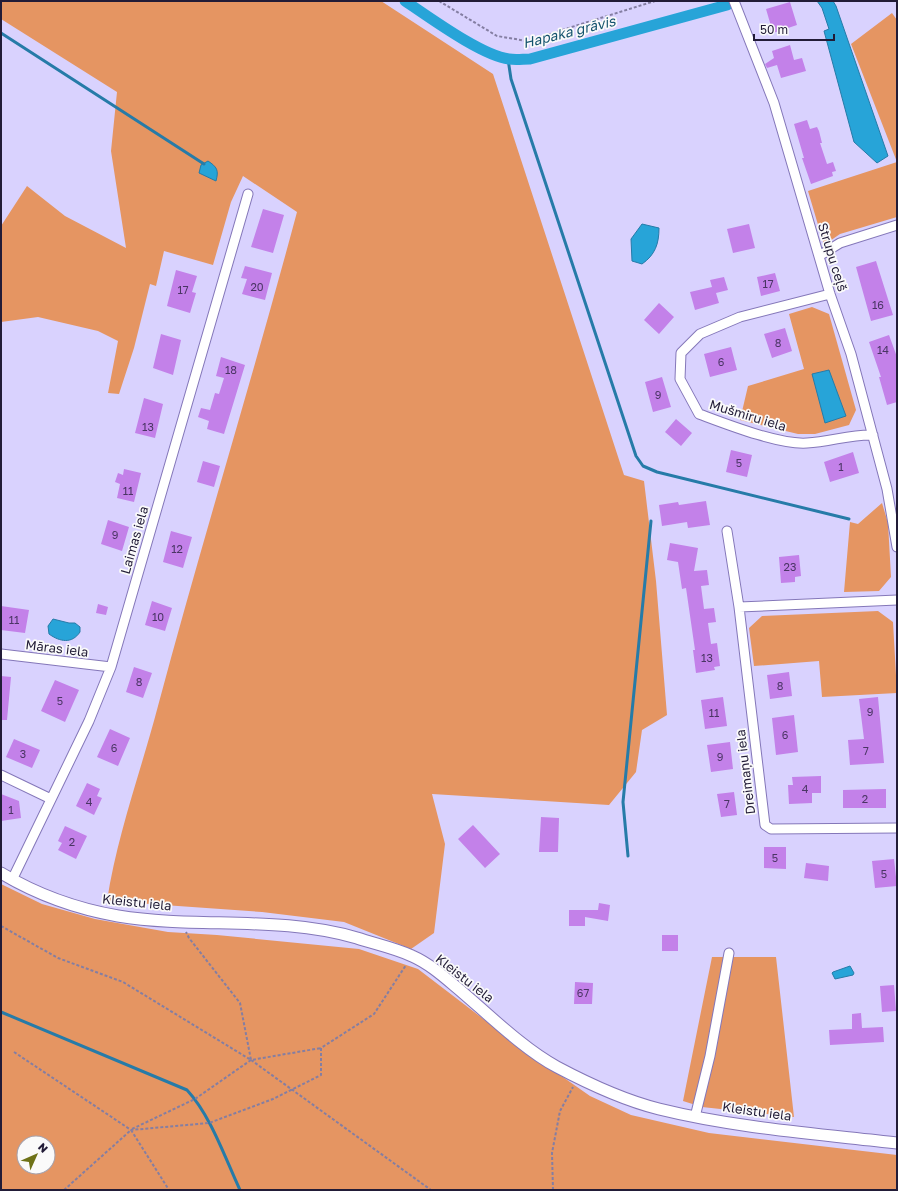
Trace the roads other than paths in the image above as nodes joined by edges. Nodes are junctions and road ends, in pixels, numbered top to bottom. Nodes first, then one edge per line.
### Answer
1 (734, 1) edge
2 (248, 194) dead end
3 (897, 225) edge
4 (819, 256) junction
5 (830, 294) junction
6 (873, 435) junction
7 (896, 524) edge
8 (728, 531) dead end
9 (897, 547) edge
10 (897, 600) edge
11 (739, 607) junction
12 (1, 654) edge
13 (110, 667) junction
14 (1, 775) edge
15 (50, 799) junction
16 (897, 828) edge
17 (1, 873) edge
18 (12, 880) junction
19 (729, 953) dead end
20 (695, 1117) junction
21 (897, 1143) edge

1 - 4 street, Strupu ceļš
2 - 13 street, Laimas iela
3 - 4 street
4 - 5 street, Strupu ceļš
5 - 6 street, Strupu ceļš
5 - 6 street, Mušmiru iela
6 - 7 street, Strupu ceļš
7 - 9 street, Strupu ceļš
8 - 11 street, Dreimaņu iela
10 - 11 street
11 - 16 street, Dreimaņu iela
12 - 13 street, Māras iela
13 - 15 street, Laimas iela
14 - 15 street
15 - 18 street, Laimas iela
17 - 18 street, Kleistu iela
18 - 20 street, Kleistu iela
19 - 20 street
20 - 21 street, Kleistu iela

